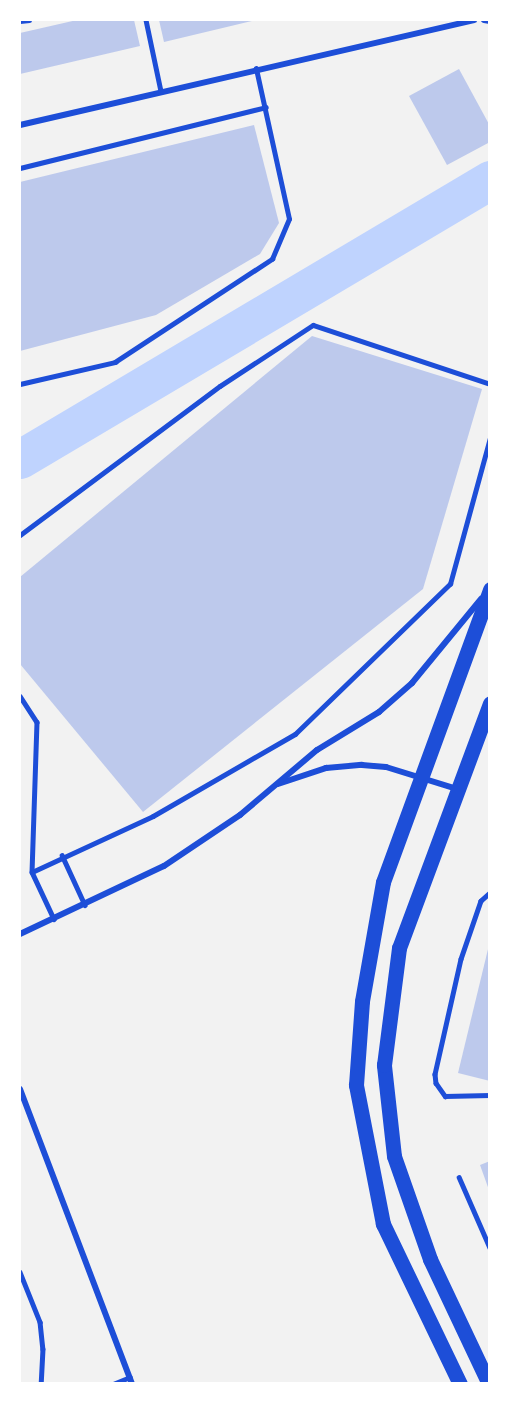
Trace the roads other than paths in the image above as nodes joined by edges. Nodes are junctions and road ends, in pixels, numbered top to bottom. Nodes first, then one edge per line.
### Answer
1 (29, 20) edge
2 (146, 20) edge
3 (471, 20) edge
4 (484, 20) edge
5 (20, 21) edge
6 (489, 21) edge
7 (256, 69) junction
8 (161, 91) junction
9 (266, 107) junction
10 (20, 125) edge
11 (20, 168) edge
12 (20, 384) edge
13 (489, 384) edge
14 (489, 438) edge
15 (20, 535) edge
16 (489, 589) edge
17 (20, 696) edge
18 (489, 703) edge
19 (420, 777) junction
20 (272, 786) junction
21 (459, 790) junction
22 (62, 855) junction
23 (32, 872) junction
24 (489, 892) edge
25 (85, 906) junction
26 (54, 919) junction
27 (20, 934) edge
28 (20, 1089) edge
29 (489, 1095) edge
30 (459, 1177) dead end
31 (489, 1248) edge
32 (20, 1272) edge
33 (131, 1380) edge
34 (41, 1383) edge
35 (113, 1383) edge
36 (460, 1383) edge
37 (489, 1383) edge

1 - 5 lane
2 - 8 lane
3 - 7 street
4 - 6 street
7 - 8 street
7 - 9 lane
8 - 10 street
9 - 11 lane
9 - 12 lane
13 - 15 lane
14 - 22 lane
16 - 19 main road
16 - 20 street
17 - 23 lane
18 - 21 main road
19 - 20 street
19 - 21 street
19 - 36 main road
20 - 25 street
21 - 37 main road
22 - 23 lane
22 - 25 lane
23 - 26 lane
24 - 29 lane
25 - 26 street
26 - 27 street
28 - 33 street
30 - 31 lane
32 - 34 lane
33 - 35 lane

